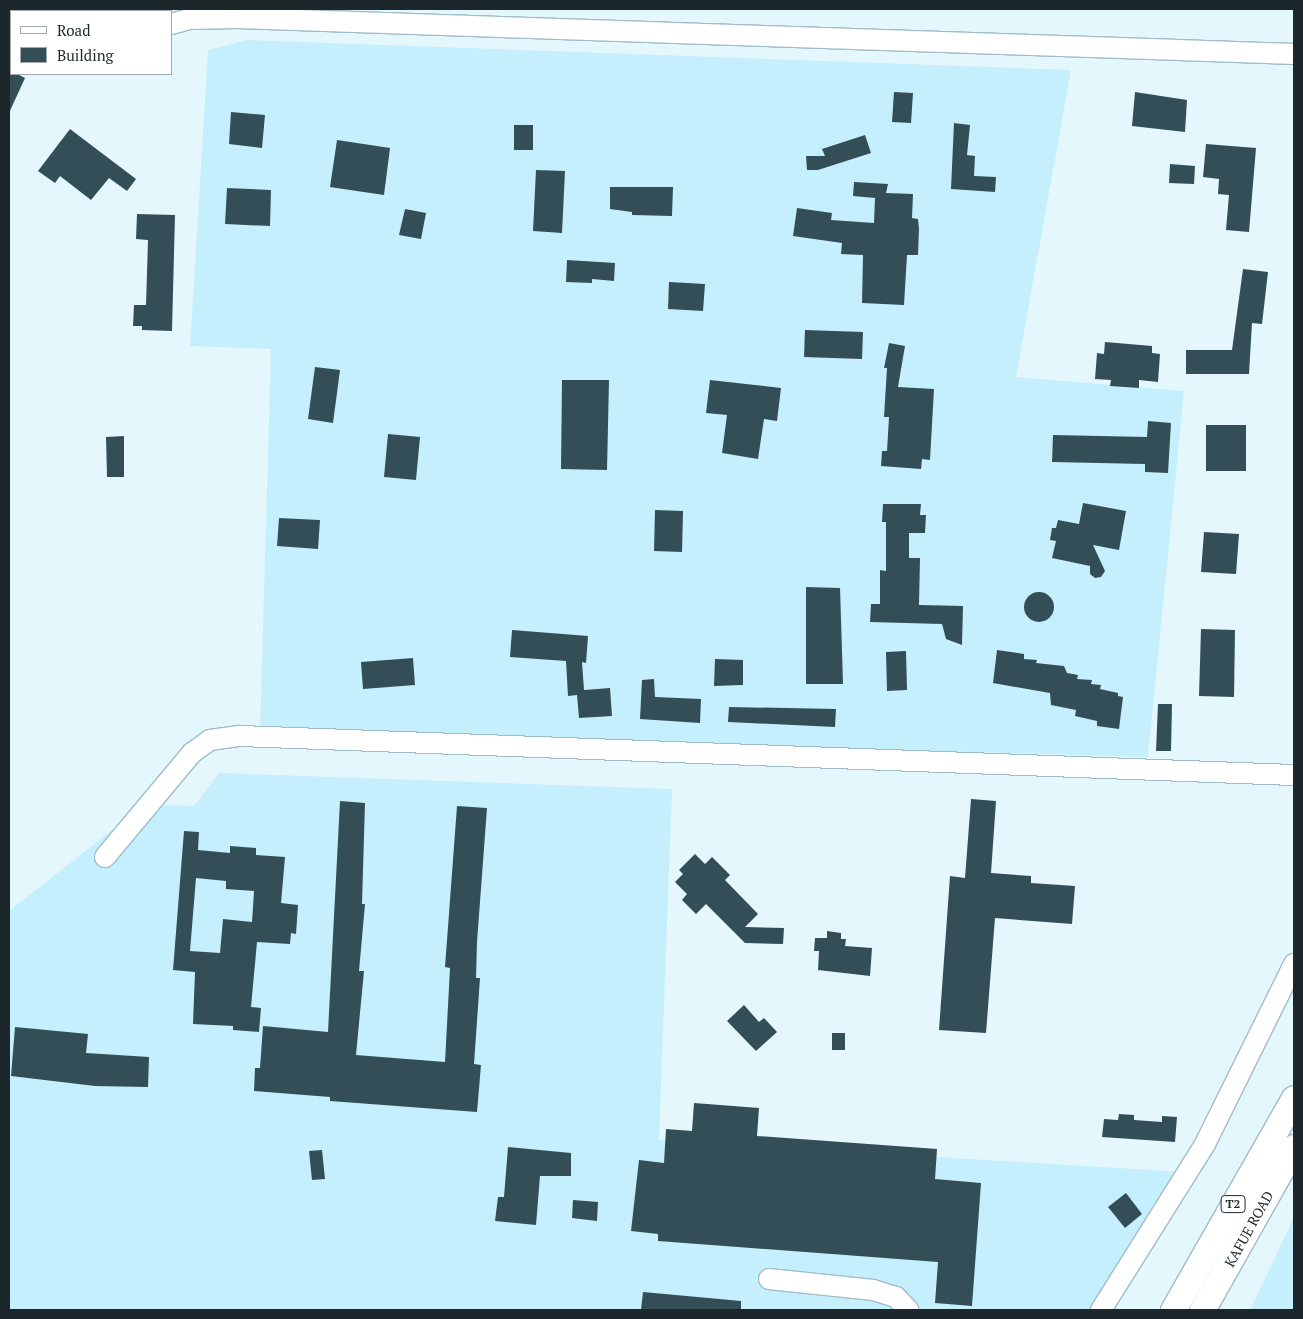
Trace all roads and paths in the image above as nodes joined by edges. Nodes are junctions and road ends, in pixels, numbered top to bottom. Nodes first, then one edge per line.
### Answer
1 (172, 24) edge
2 (1294, 54) edge
3 (1294, 775) edge
4 (105, 857) dead end
5 (1294, 964) edge
6 (1294, 1098) edge
7 (1294, 1147) edge
8 (769, 1279) dead end
9 (908, 1310) edge
10 (1101, 1310) edge
11 (1172, 1310) edge
12 (1202, 1310) edge

1 - 2 street
3 - 4 street
5 - 10 street
6 - 11 main road, KAFUE ROAD / T2
7 - 12 main road, KAFUE ROAD / T2
8 - 9 street

